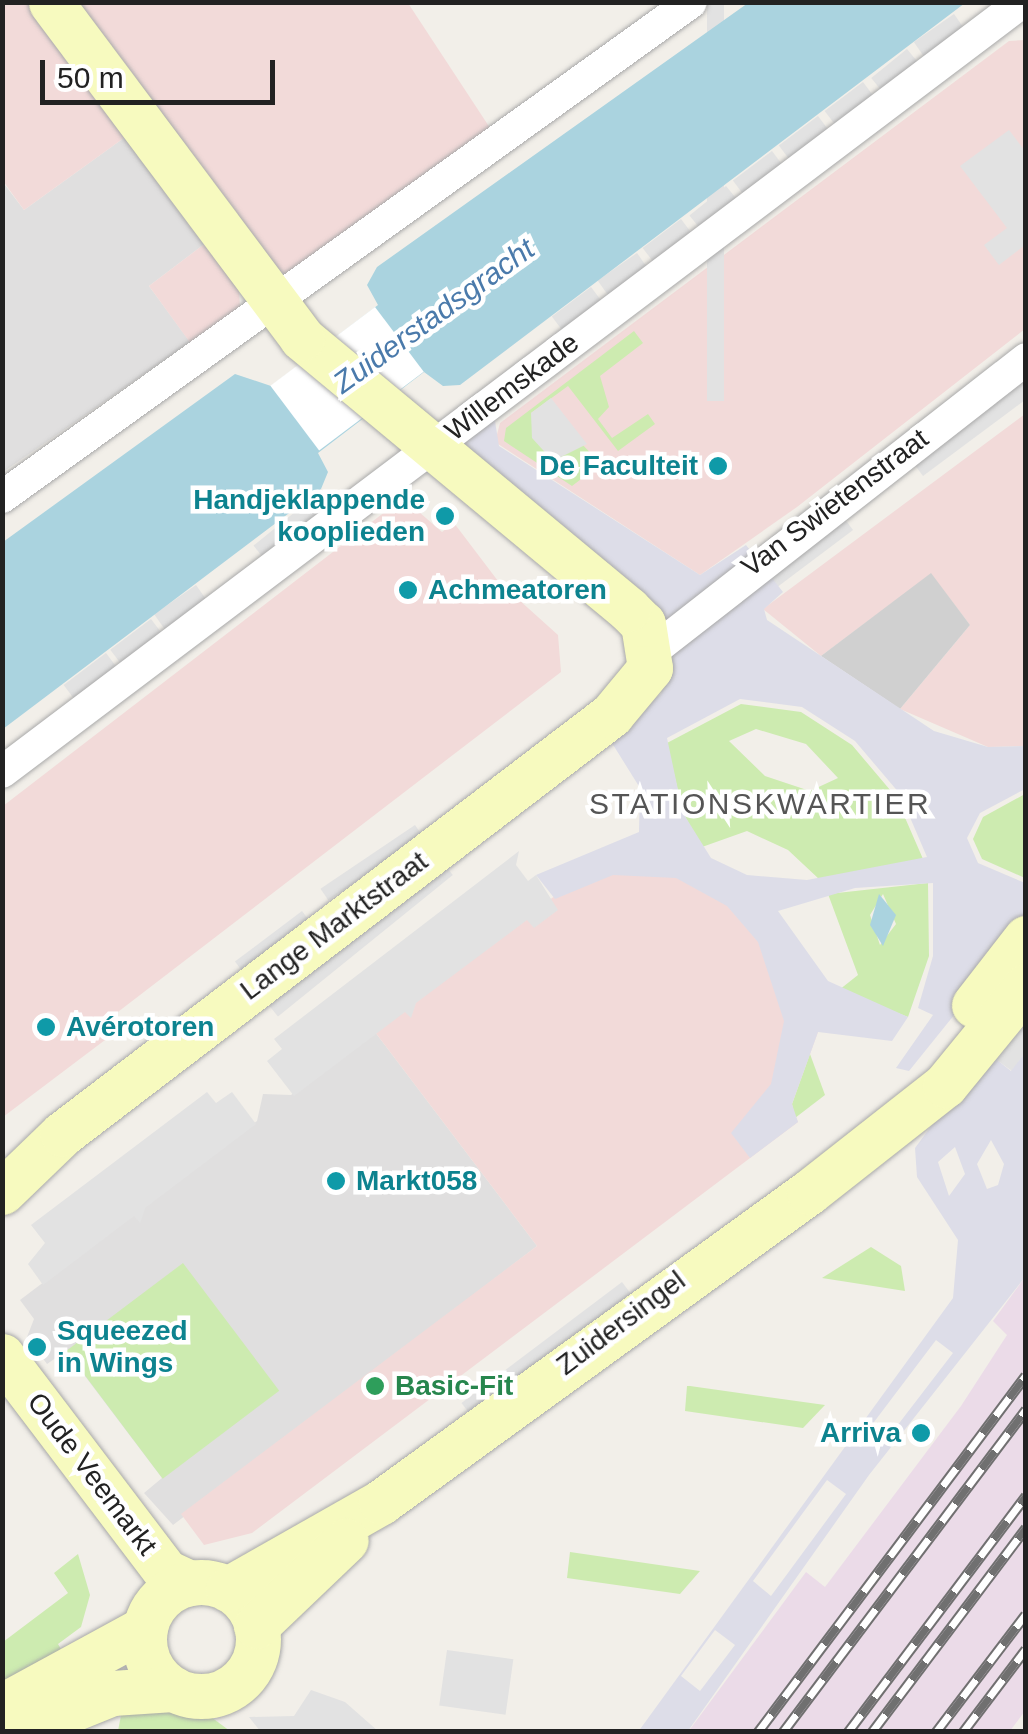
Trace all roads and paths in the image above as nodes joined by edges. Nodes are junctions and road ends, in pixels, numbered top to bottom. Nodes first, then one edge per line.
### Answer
1 (50, 2) edge
2 (691, 2) edge
3 (1022, 2) edge
4 (272, 303) junction
5 (1026, 359) edge
6 (432, 448) junction
7 (2, 497) edge
8 (650, 653) junction
9 (2, 772) edge
10 (1026, 938) edge
11 (1026, 986) edge
12 (918, 1091) junction
13 (2, 1192) edge
14 (2, 1356) edge
15 (2, 1404) edge
16 (381, 1502) junction
17 (209, 1586) junction
18 (146, 1623) junction
19 (256, 1626) junction
20 (173, 1689) junction
21 (2, 1706) edge
22 (16, 1732) edge

1 - 4 main road
2 - 4 street
3 - 6 street, Willemskade
4 - 6 main road
4 - 7 street
5 - 8 street, Van Swietenstraat
6 - 8 main road
6 - 9 street, Willemskade
8 - 13 main road, Lange Marktstraat
10 - 12 main road
11 - 12 main road
12 - 16 main road, Zuidersingel
14 - 17 main road, Oude Veemarkt
15 - 18 main road, Oude Veemarkt
16 - 17 main road, Zuidersingel
16 - 19 main road, Zuidersingel
17 - 18 main road
17 - 19 main road
18 - 20 main road
18 - 21 main road
19 - 20 main road
20 - 22 main road

